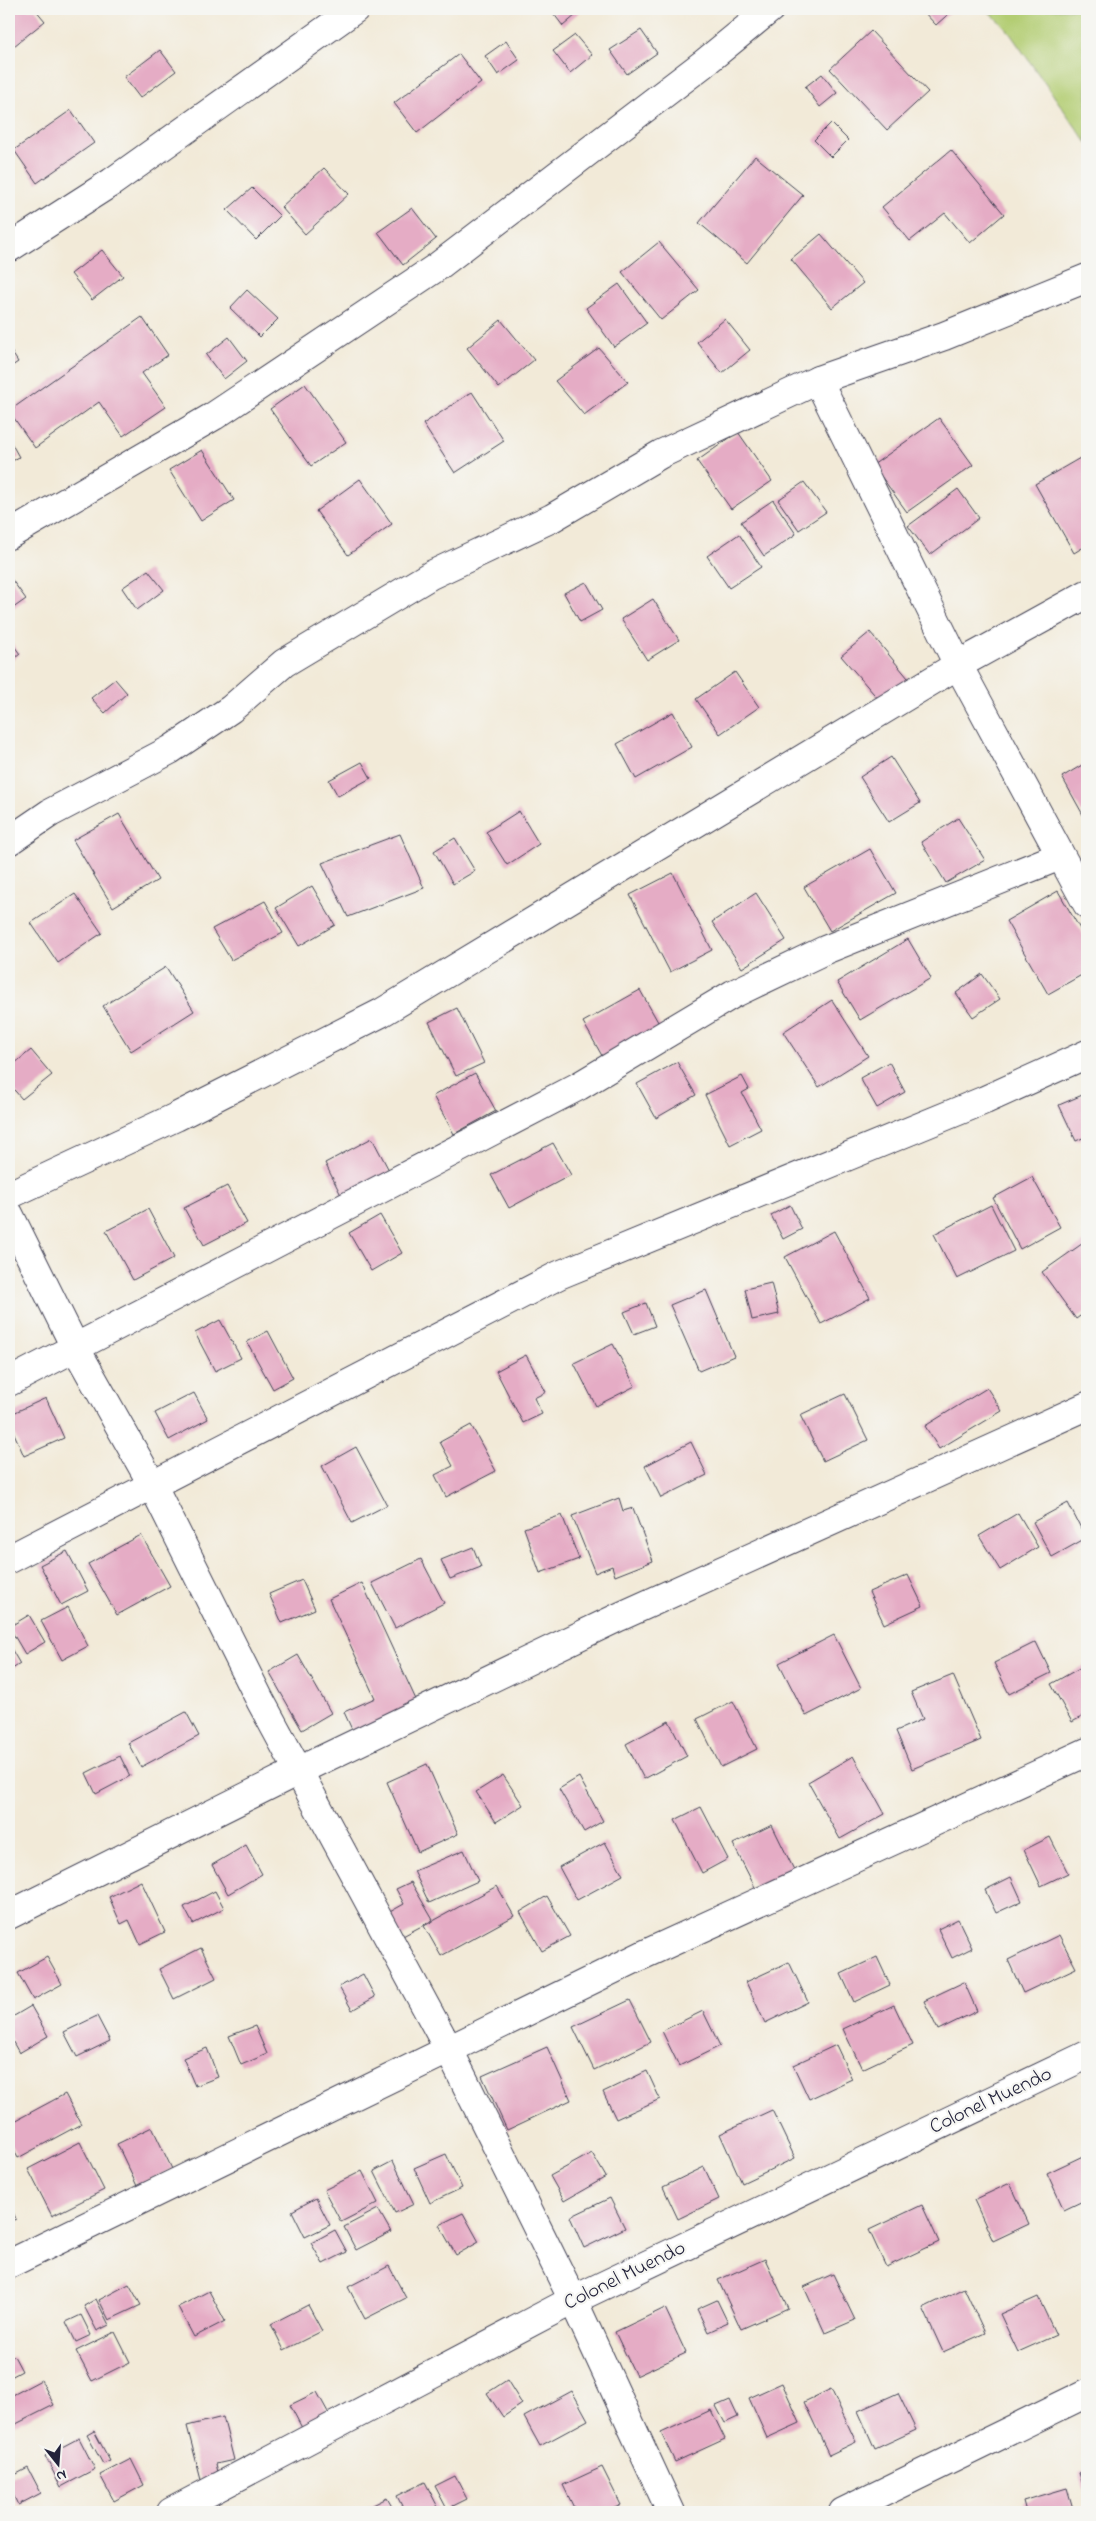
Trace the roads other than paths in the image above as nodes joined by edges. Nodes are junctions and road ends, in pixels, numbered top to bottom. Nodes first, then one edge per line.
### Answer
1 (355, 9) edge
2 (770, 9) edge
3 (9, 248) edge
4 (1087, 278) edge
5 (818, 380) junction
6 (9, 535) edge
7 (1087, 594) edge
8 (958, 666) junction
9 (9, 842) edge
10 (1060, 856) junction
11 (1087, 904) edge
12 (1087, 1054) edge
13 (9, 1194) edge
14 (9, 1214) edge
15 (75, 1347) junction
16 (9, 1382) edge
17 (1087, 1406) edge
18 (152, 1484) junction
19 (9, 1559) edge
20 (1087, 1752) edge
21 (298, 1770) junction
22 (9, 1915) edge
23 (448, 2048) junction
24 (1087, 2055) edge
25 (9, 2264) edge
26 (573, 2300) junction
27 (1087, 2393) edge
28 (171, 2512) edge
29 (671, 2512) edge
30 (843, 2512) edge

1 - 3 street
2 - 6 street
4 - 5 street
5 - 8 street
5 - 9 street
7 - 8 street
8 - 10 street
8 - 13 street
10 - 11 street
10 - 15 street
12 - 18 street
14 - 15 street
15 - 16 street
15 - 18 street
17 - 21 street
18 - 19 street
18 - 21 street
20 - 23 street
21 - 22 street
21 - 23 street
23 - 25 street
23 - 26 street
24 - 26 street, Colonel Muendo
26 - 28 street, Colonel Muendo
26 - 29 street
27 - 30 street

